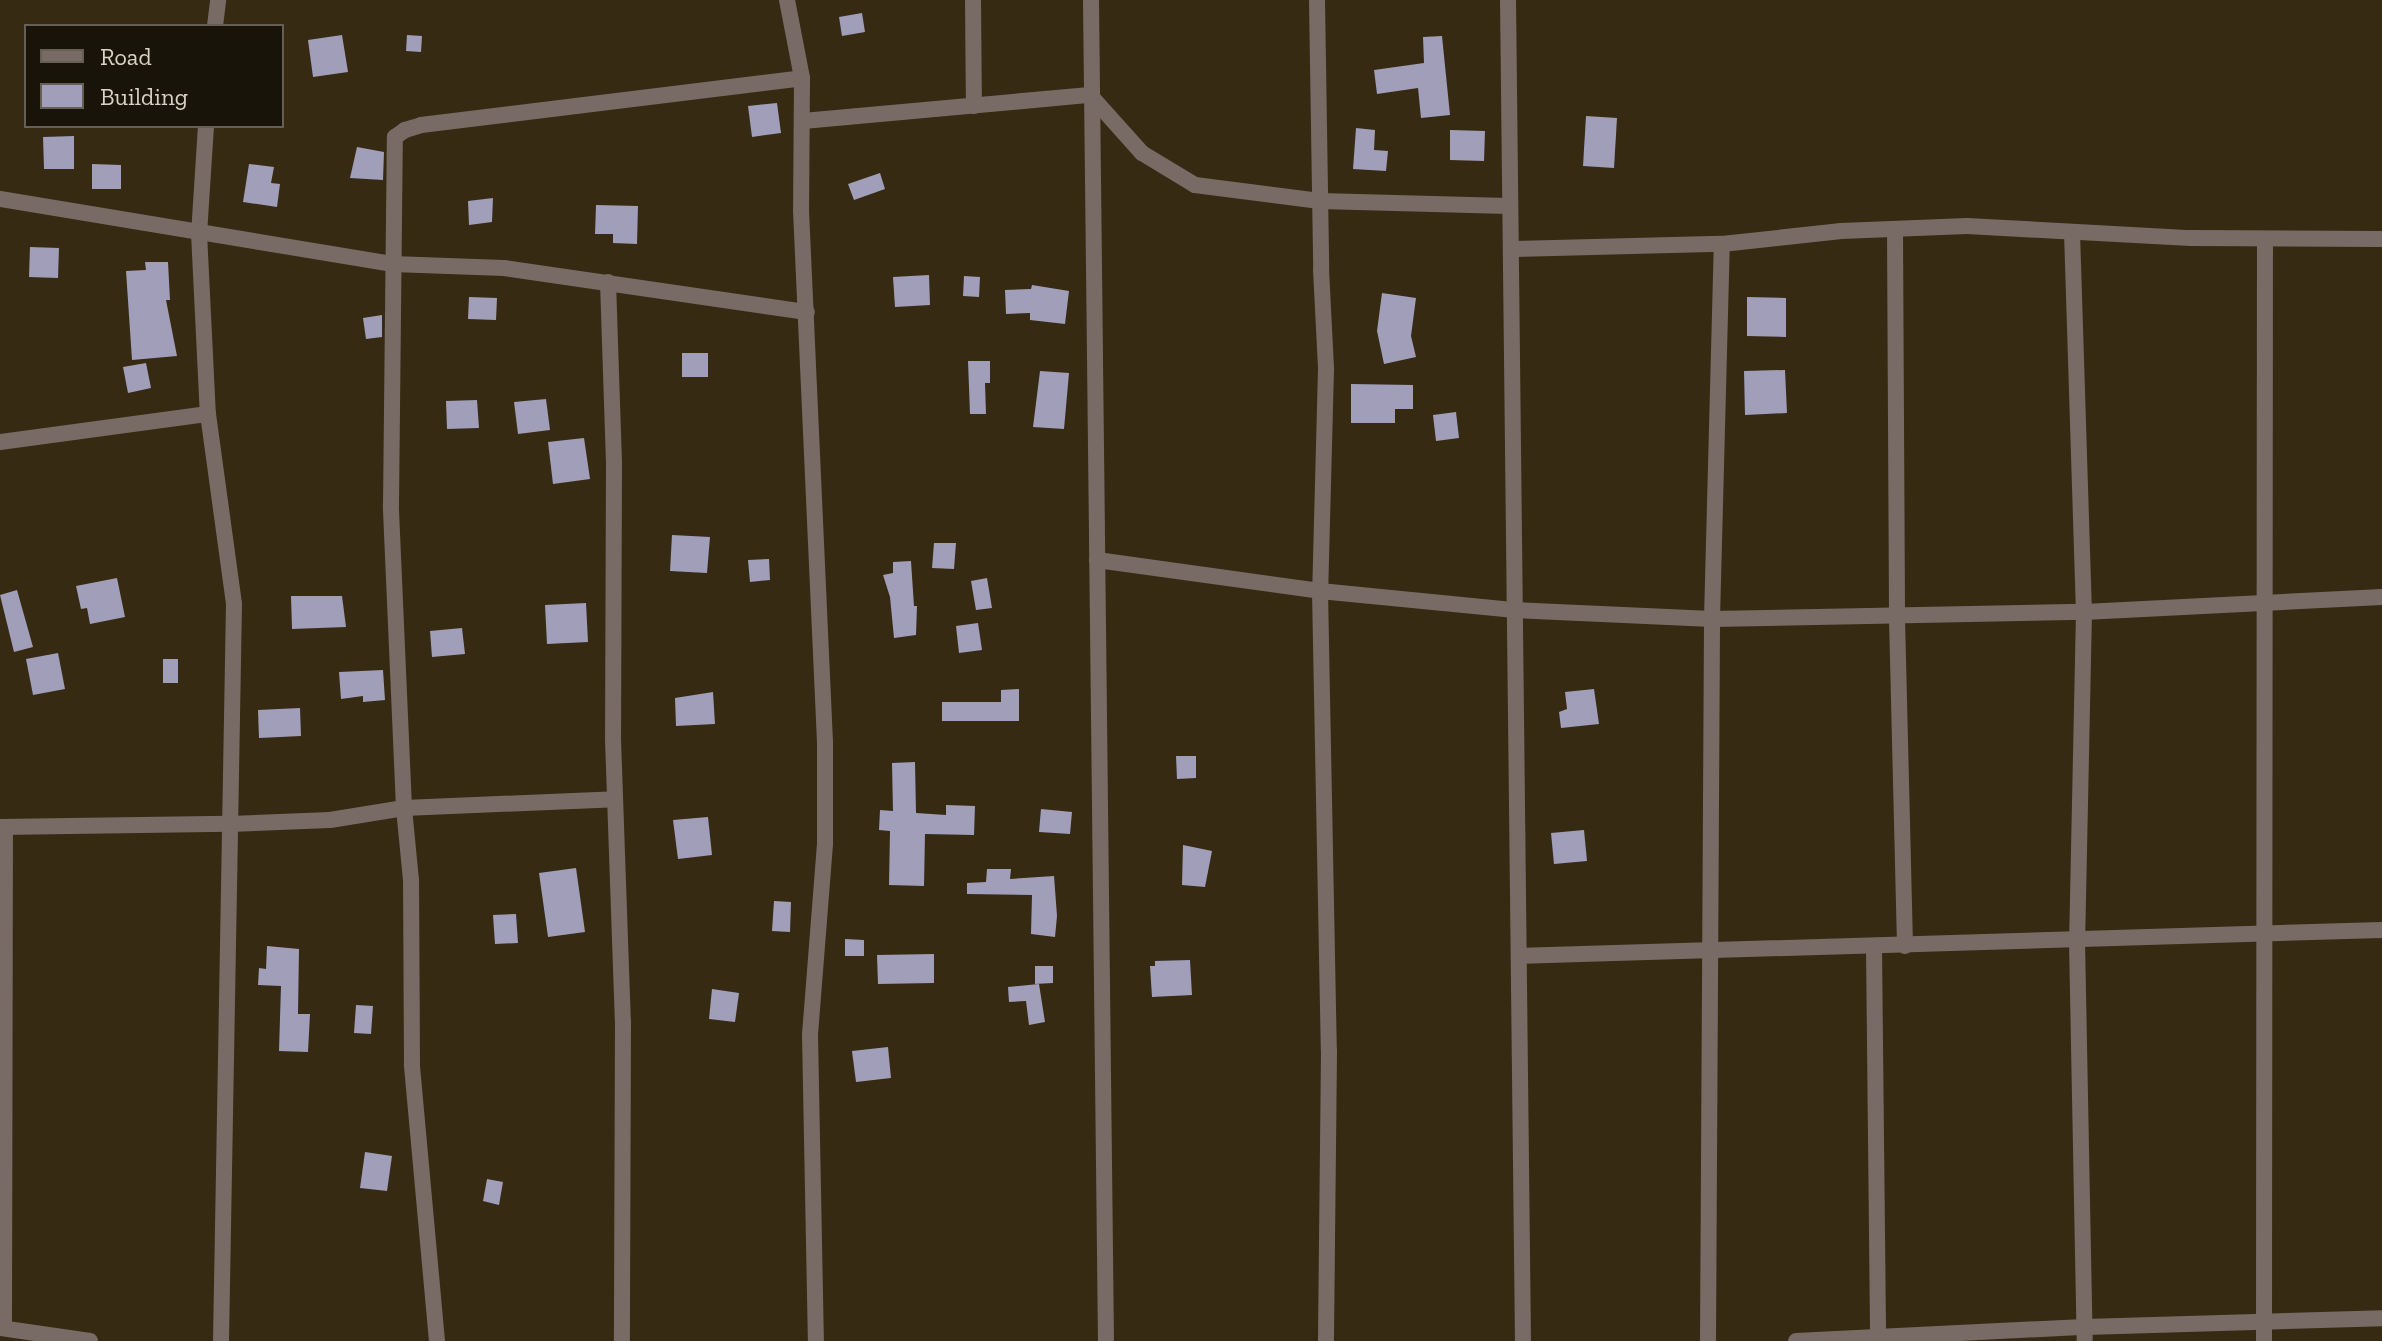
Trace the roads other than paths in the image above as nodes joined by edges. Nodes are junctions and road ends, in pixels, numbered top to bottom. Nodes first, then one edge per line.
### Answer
1 (218, 0) edge
2 (787, 0) edge
3 (973, 0) edge
4 (1091, 0) edge
5 (1317, 0) edge
6 (1508, 0) edge
7 (215, 24) edge
8 (802, 78) junction
9 (1090, 95) junction
10 (974, 106) junction
11 (803, 121) junction
12 (206, 128) edge
13 (0, 199) edge
14 (1320, 201) junction
15 (1508, 206) junction
16 (1895, 229) junction
17 (2072, 232) junction
18 (199, 233) junction
19 (2265, 239) junction
20 (2382, 239) edge
21 (1722, 244) junction
22 (1511, 249) junction
23 (392, 264) junction
24 (608, 282) junction
25 (807, 312) junction
26 (208, 414) junction
27 (0, 442) edge
28 (1097, 560) junction
29 (1320, 591) junction
30 (2382, 597) edge
31 (2263, 603) junction
32 (1515, 610) junction
33 (2084, 612) junction
34 (1897, 618) junction
35 (1712, 619) junction
36 (615, 799) junction
37 (404, 808) junction
38 (229, 824) junction
39 (2, 827) edge
40 (2382, 930) edge
41 (2262, 932) junction
42 (2077, 940) junction
43 (1905, 946) junction
44 (1874, 947) junction
45 (1708, 949) junction
46 (1519, 956) junction
47 (2382, 1318) edge
48 (2264, 1321) junction
49 (2, 1328) edge
50 (2085, 1334) edge
51 (1877, 1338) edge
52 (90, 1341) edge
53 (221, 1341) edge
54 (437, 1341) edge
55 (622, 1341) edge
56 (816, 1341) edge
57 (1106, 1341) edge
58 (1326, 1341) edge
59 (1523, 1341) edge
60 (1708, 1341) edge
61 (1796, 1341) edge
62 (2264, 1341) edge

1 - 7 street
2 - 8 street
3 - 10 street
4 - 9 street
5 - 14 street
6 - 15 street
8 - 11 street
8 - 23 street
9 - 10 street
9 - 14 street
9 - 28 street
10 - 11 street
11 - 25 street
12 - 18 street
13 - 18 street
14 - 15 street
14 - 29 street
15 - 22 street
16 - 17 street
16 - 21 street
16 - 34 street
17 - 19 street
17 - 33 street
18 - 23 street
18 - 26 street
19 - 20 street
19 - 31 street
21 - 22 street
21 - 35 street
22 - 32 street
23 - 24 street
23 - 37 street
24 - 25 street
24 - 36 street
25 - 56 street
26 - 27 street
26 - 38 street
28 - 29 street
28 - 57 street
29 - 32 street
29 - 58 street
30 - 31 street
31 - 33 street
31 - 41 street
32 - 35 street
32 - 46 street
33 - 34 street
33 - 42 street
34 - 35 street
34 - 43 street
35 - 45 street
36 - 37 street
36 - 55 street
37 - 38 street
37 - 54 street
38 - 39 street
38 - 53 street
39 - 49 street
40 - 41 street
41 - 42 street
41 - 48 street
42 - 43 street
42 - 50 street
43 - 44 street
44 - 45 street
44 - 51 street
45 - 46 street
45 - 60 street
46 - 59 street
47 - 48 street
48 - 50 street
48 - 62 street
49 - 52 street
50 - 51 street
51 - 61 street

